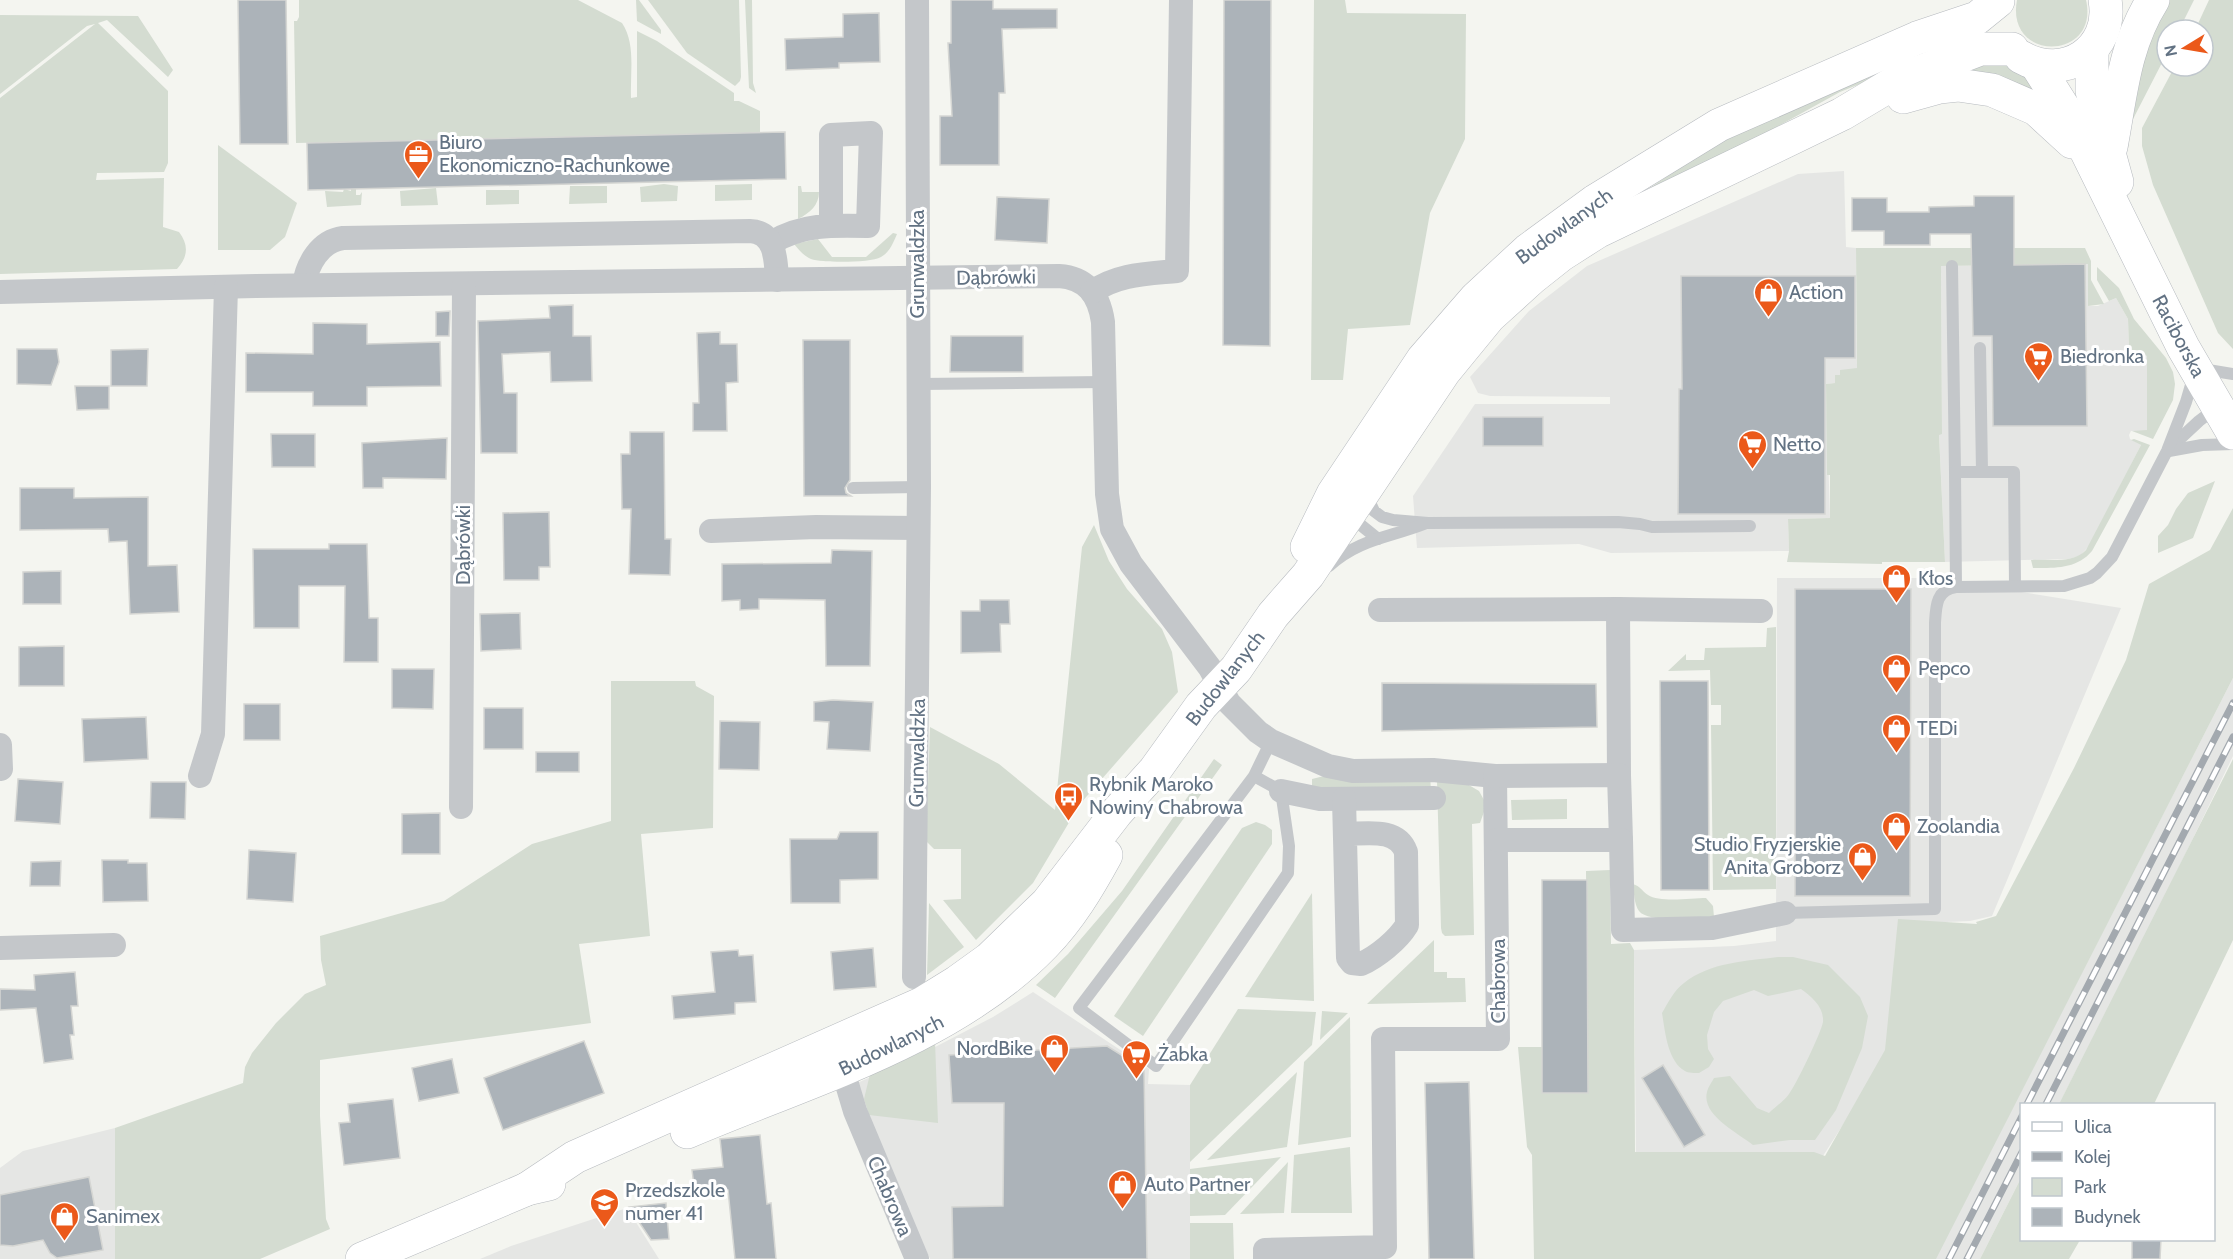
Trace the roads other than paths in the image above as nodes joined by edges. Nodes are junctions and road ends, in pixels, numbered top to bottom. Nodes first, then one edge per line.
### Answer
1 (917, 0) edge
2 (1181, 0) edge
3 (1961, 0) edge
4 (2153, 0) edge
5 (1998, 1) edge
6 (2108, 3) edge
7 (1917, 38) junction
8 (2092, 49) junction
9 (2024, 57) junction
10 (1842, 114) junction
11 (2100, 158) junction
12 (831, 225) dead end
13 (771, 243) junction
14 (1952, 266) dead end
15 (917, 278) junction
16 (777, 280) junction
17 (464, 284) junction
18 (304, 285) junction
19 (226, 287) junction
20 (0, 291) edge
21 (1092, 292) junction
22 (1980, 348) dead end
23 (2196, 368) junction
24 (2233, 374) edge
25 (1104, 382) junction
26 (919, 384) junction
27 (2225, 420) edge
28 (1368, 442) junction
29 (2233, 444) edge
30 (2167, 451) junction
31 (1955, 472) junction
32 (1982, 472) junction
33 (919, 487) junction
34 (853, 488) dead end
35 (1358, 501) junction
36 (1428, 523) junction
37 (1750, 526) dead end
38 (918, 528) junction
39 (711, 531) dead end
40 (1378, 539) junction
41 (2015, 586) junction
42 (1956, 587) junction
43 (1618, 609) junction
44 (1380, 610) dead end
45 (1761, 611) dead end
46 (1273, 615) junction
47 (1220, 686) junction
48 (1270, 741) junction
49 (0, 745) edge
50 (0, 769) edge
51 (1619, 775) junction
52 (200, 776) dead end
53 (1254, 776) junction
54 (1495, 776) junction
55 (1281, 791) junction
56 (1434, 798) dead end
57 (1344, 799) junction
58 (461, 807) dead end
59 (1345, 834) junction
60 (1497, 840) junction
61 (1621, 840) junction
62 (1785, 913) joint
63 (114, 945) dead end
64 (0, 948) edge
65 (914, 977) dead end
66 (839, 1056) junction
67 (362, 1259) edge
68 (917, 1259) edge
69 (1265, 1259) edge

1 - 15 street, Grunwaldzka
2 - 21 street
3 - 7 main road
4 - 11 main road
5 - 7 main road, Budowlanych
5 - 9 main road, Raciborska
6 - 8 main road
7 - 28 main road, Budowlanych
8 - 9 main road, Budowlanych
8 - 11 main road, Raciborska
9 - 10 main road, Budowlanych
9 - 11 main road, Raciborska
10 - 11 main road
10 - 35 main road, Budowlanych
11 - 23 main road, Raciborska
12 - 13 street
13 - 16 street
13 - 18 street
14 - 31 lane
15 - 16 street, Dąbrówki
15 - 21 street, Dąbrówki
15 - 26 street, Grunwaldzka
16 - 17 street, Dąbrówki
17 - 18 street, Dąbrówki
17 - 58 street, Dąbrówki
18 - 19 street, Dąbrówki
19 - 20 street, Dąbrówki
19 - 52 street
21 - 25 street
22 - 32 lane
23 - 24 lane
23 - 27 main road, Raciborska
23 - 30 lane
25 - 26 lane
25 - 47 street
26 - 33 street, Grunwaldzka
27 - 30 lane
28 - 35 lane
28 - 46 main road, Budowlanych
29 - 30 lane
30 - 41 lane
31 - 32 lane
31 - 42 lane
32 - 41 lane
33 - 34 lane
33 - 38 street, Grunwaldzka
35 - 36 lane
35 - 40 lane
35 - 46 main road, Budowlanych
36 - 37 lane
36 - 40 lane
38 - 39 street
38 - 65 street, Grunwaldzka
40 - 46 lane
41 - 42 lane
42 - 62 lane
43 - 44 street
43 - 45 street
43 - 51 street
46 - 47 main road, Budowlanych
47 - 48 street
47 - 66 main road, Budowlanych
48 - 53 lane
48 - 54 street
49 - 50 street
51 - 54 street
51 - 61 street
53 - 55 lane
53 - 55 lane
54 - 60 street, Chabrowa
55 - 57 street
56 - 57 street
57 - 59 street
59 - 59 street
60 - 61 street
60 - 69 street, Chabrowa
61 - 62 street
63 - 64 street
66 - 67 main road, Budowlanych
66 - 68 street, Chabrowa

